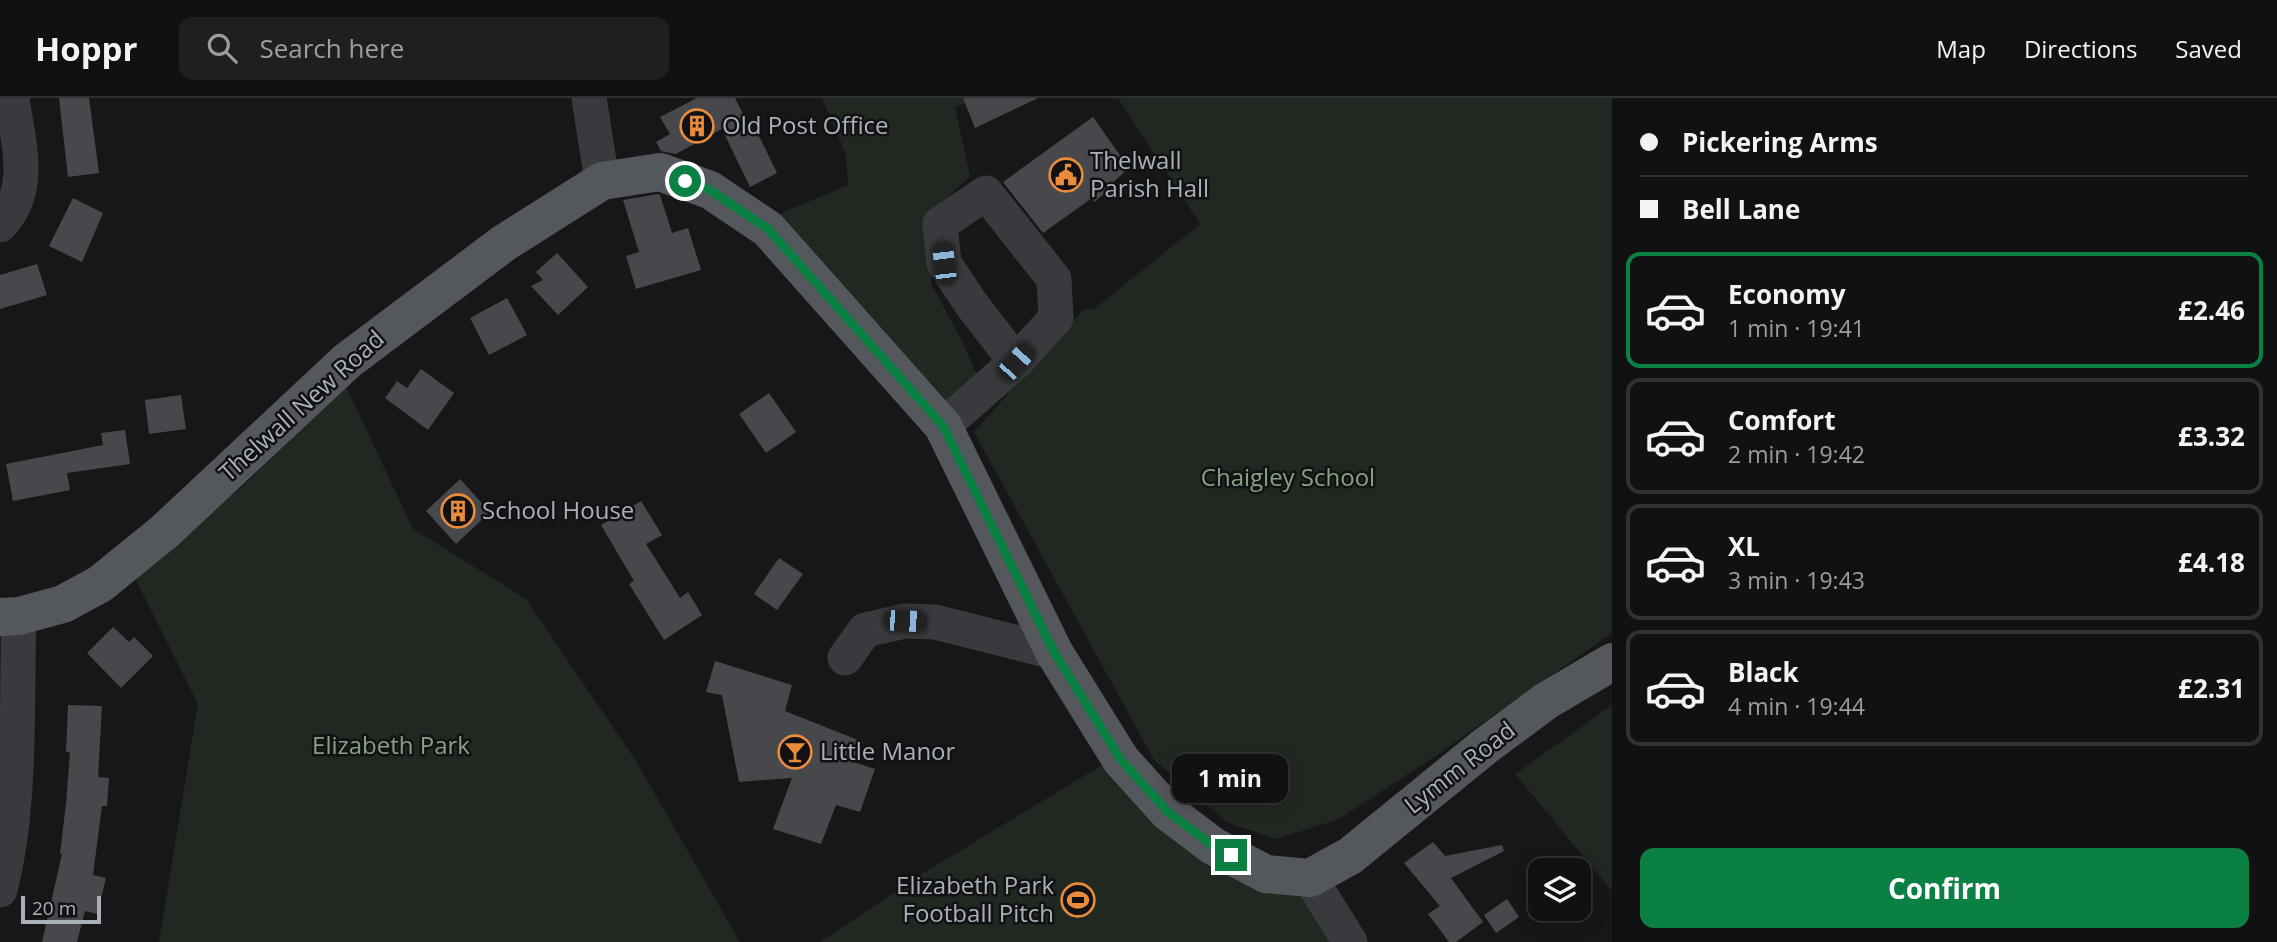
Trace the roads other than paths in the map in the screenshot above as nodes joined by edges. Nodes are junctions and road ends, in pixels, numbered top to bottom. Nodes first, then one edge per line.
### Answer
1 (12, 98) edge
2 (589, 98) edge
3 (602, 181) junction
4 (0, 225) edge
5 (1016, 362) dead end
6 (943, 426) junction
7 (9, 617) edge
8 (1054, 652) junction
9 (845, 658) dead end
10 (1612, 662) edge
11 (1310, 878) junction
12 (0, 890) edge
13 (1350, 942) edge

1 - 4 street
2 - 3 street
3 - 6 main road
3 - 7 main road, Thelwall New Road
5 - 6 street
6 - 8 main road
7 - 12 street
8 - 9 street
8 - 11 main road
10 - 11 main road, Lymm Road
11 - 13 street

